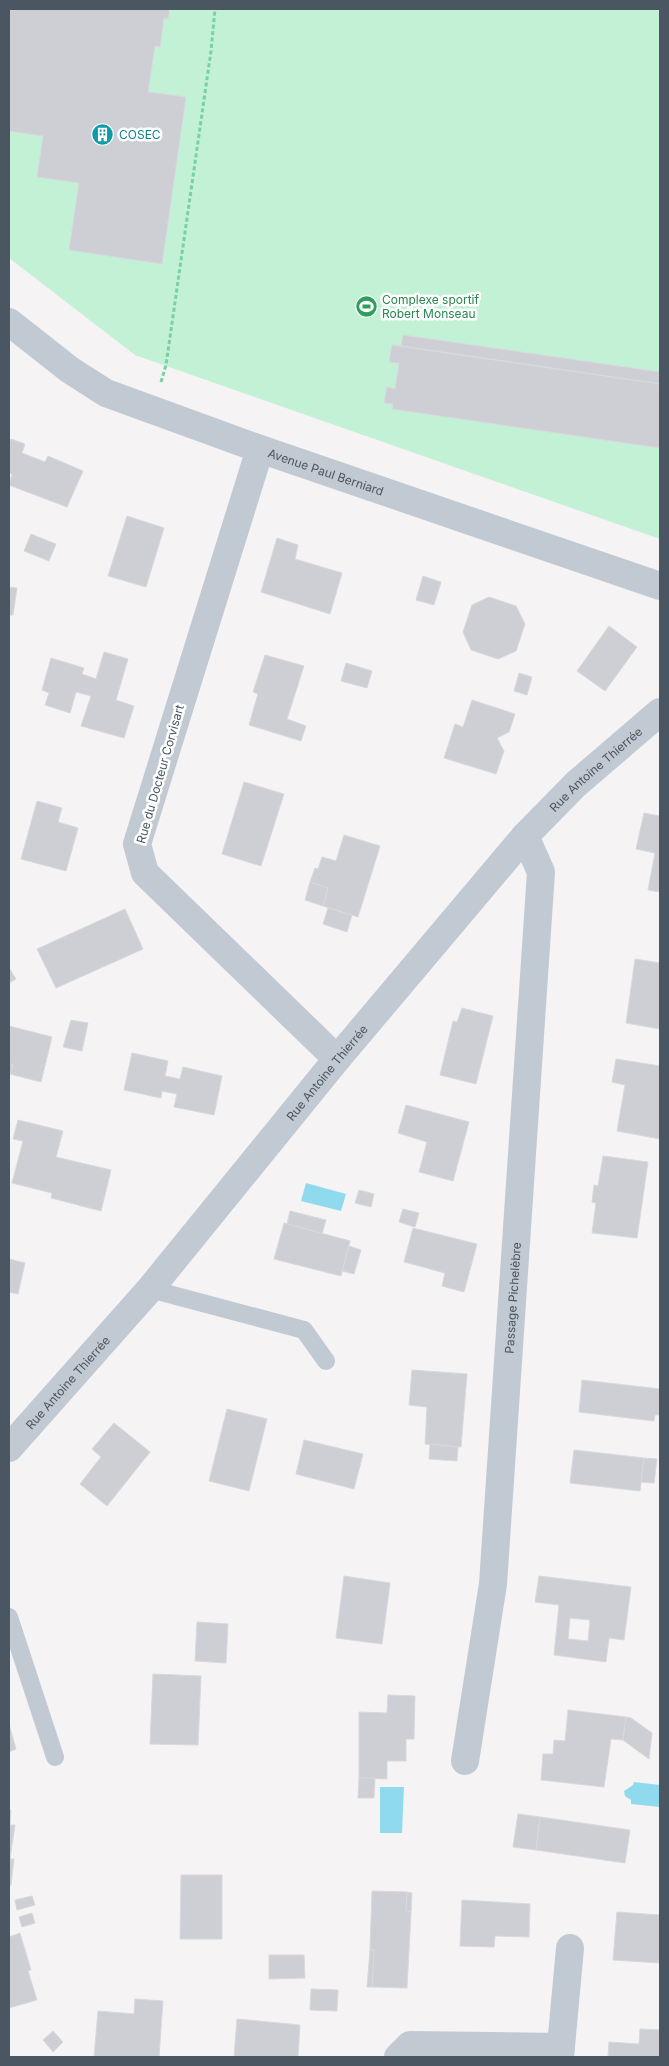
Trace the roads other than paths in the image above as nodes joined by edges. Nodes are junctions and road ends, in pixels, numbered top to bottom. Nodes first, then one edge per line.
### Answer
1 (9, 322) edge
2 (260, 448) junction
3 (660, 586) edge
4 (660, 712) edge
5 (525, 836) junction
6 (338, 1059) junction
7 (150, 1289) junction
8 (326, 1362) dead end
9 (9, 1448) edge
10 (9, 1618) edge
11 (55, 1757) dead end
12 (465, 1761) dead end
13 (570, 1948) dead end
14 (560, 2052) edge
15 (398, 2057) edge

1 - 2 street, Avenue Paul Berniard
2 - 3 street, Avenue Paul Berniard
2 - 6 street, Rue du Docteur Corvisart
4 - 5 street, Rue Antoine Thierrée
5 - 6 street, Rue Antoine Thierrée
5 - 12 street, Passage Pichelèbre
6 - 7 street, Rue Antoine Thierrée
7 - 8 lane
7 - 9 street, Rue Antoine Thierrée
10 - 11 lane
13 - 14 street
14 - 15 street

